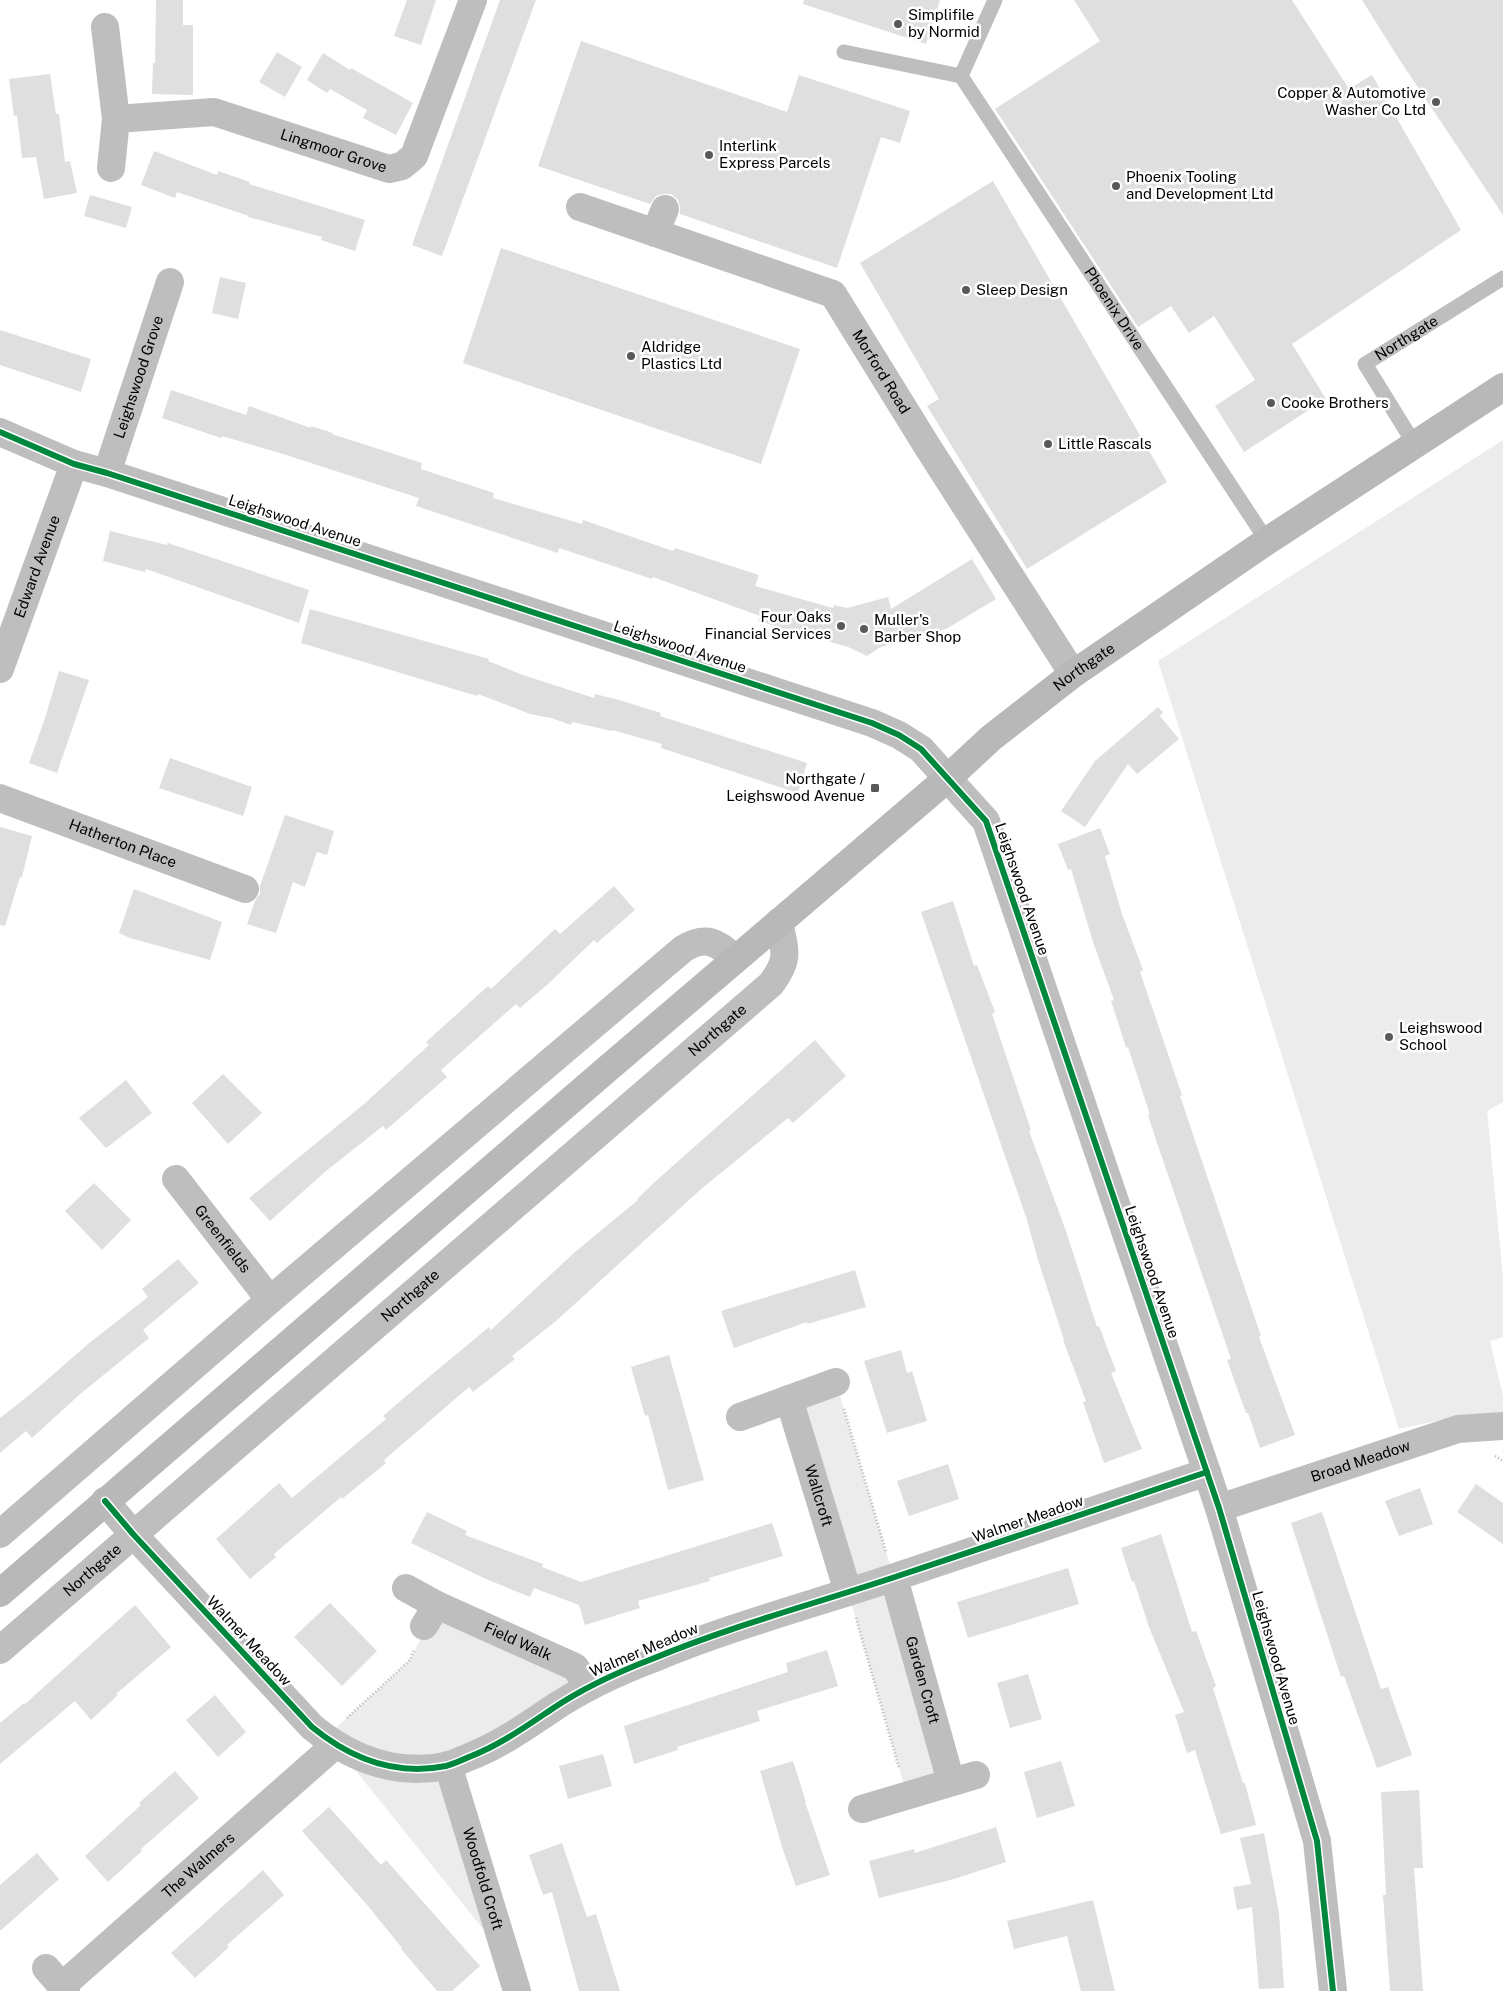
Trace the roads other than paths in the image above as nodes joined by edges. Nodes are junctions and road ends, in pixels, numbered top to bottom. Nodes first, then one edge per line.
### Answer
1 (473, 0) edge
2 (995, 0) edge
3 (105, 27) dead end
4 (844, 52) dead end
5 (961, 76) junction
6 (116, 119) junction
7 (111, 168) dead end
8 (580, 207) dead end
9 (1503, 278) edge
10 (170, 282) dead end
11 (1503, 387) edge
12 (0, 432) edge
13 (1415, 445) junction
14 (74, 464) junction
15 (107, 473) junction
16 (1267, 541) junction
17 (0, 669) edge
18 (1073, 674) junction
19 (948, 778) junction
20 (0, 798) edge
21 (245, 889) dead end
22 (779, 922) junction
23 (735, 960) junction
24 (176, 1179) dead end
25 (270, 1300) junction
26 (836, 1382) road end
27 (789, 1399) junction
28 (740, 1417) dead end
29 (1503, 1426) edge
30 (1207, 1472) junction
31 (105, 1501) junction
32 (1219, 1508) junction
33 (0, 1534) edge
34 (133, 1534) junction
35 (894, 1578) junction
36 (406, 1588) dead end
37 (848, 1592) junction
38 (0, 1593) edge
39 (0, 1650) edge
40 (589, 1687) junction
41 (330, 1741) junction
42 (448, 1765) junction
43 (862, 1809) dead end
44 (58, 1982) edge
45 (517, 1991) edge
46 (1333, 1991) edge

1 - 6 street, Lingmoor Grove
2 - 5 lane
3 - 6 street
4 - 5 lane
5 - 16 lane, Phoenix Drive
6 - 7 street
8 - 18 street, Morford Road
9 - 13 lane, Northgate
10 - 15 street, Leighswood Grove
11 - 13 main road, Northgate
12 - 14 street, Leighswood Avenue
13 - 16 main road, Northgate
14 - 15 street, Leighswood Avenue
14 - 17 street, Edward Avenue
15 - 19 street, Leighswood Avenue
16 - 18 main road, Northgate
18 - 19 main road, Northgate
19 - 22 main road, Northgate
19 - 30 street, Leighswood Avenue
20 - 21 street, Hatherton Place
22 - 23 main road, Northgate
22 - 34 street, Northgate
23 - 25 street
23 - 31 main road, Northgate
24 - 25 street, Greenfields
25 - 33 street
26 - 27 street
27 - 28 street
27 - 37 street, Wallcroft
29 - 32 street, Broad Meadow
30 - 32 street, Leighswood Avenue
30 - 35 street, Walmer Meadow
31 - 34 street, Walmer Meadow
31 - 38 main road, Northgate
32 - 46 street, Leighswood Avenue
34 - 39 street, Northgate
34 - 41 street, Walmer Meadow
35 - 37 street, Walmer Meadow
35 - 43 street, Garden Croft
36 - 40 street, Field Walk
37 - 40 street, Walmer Meadow
40 - 42 street, Walmer Meadow
41 - 42 street, Walmer Meadow
41 - 44 street, The Walmers
42 - 45 street, Woodfold Croft

